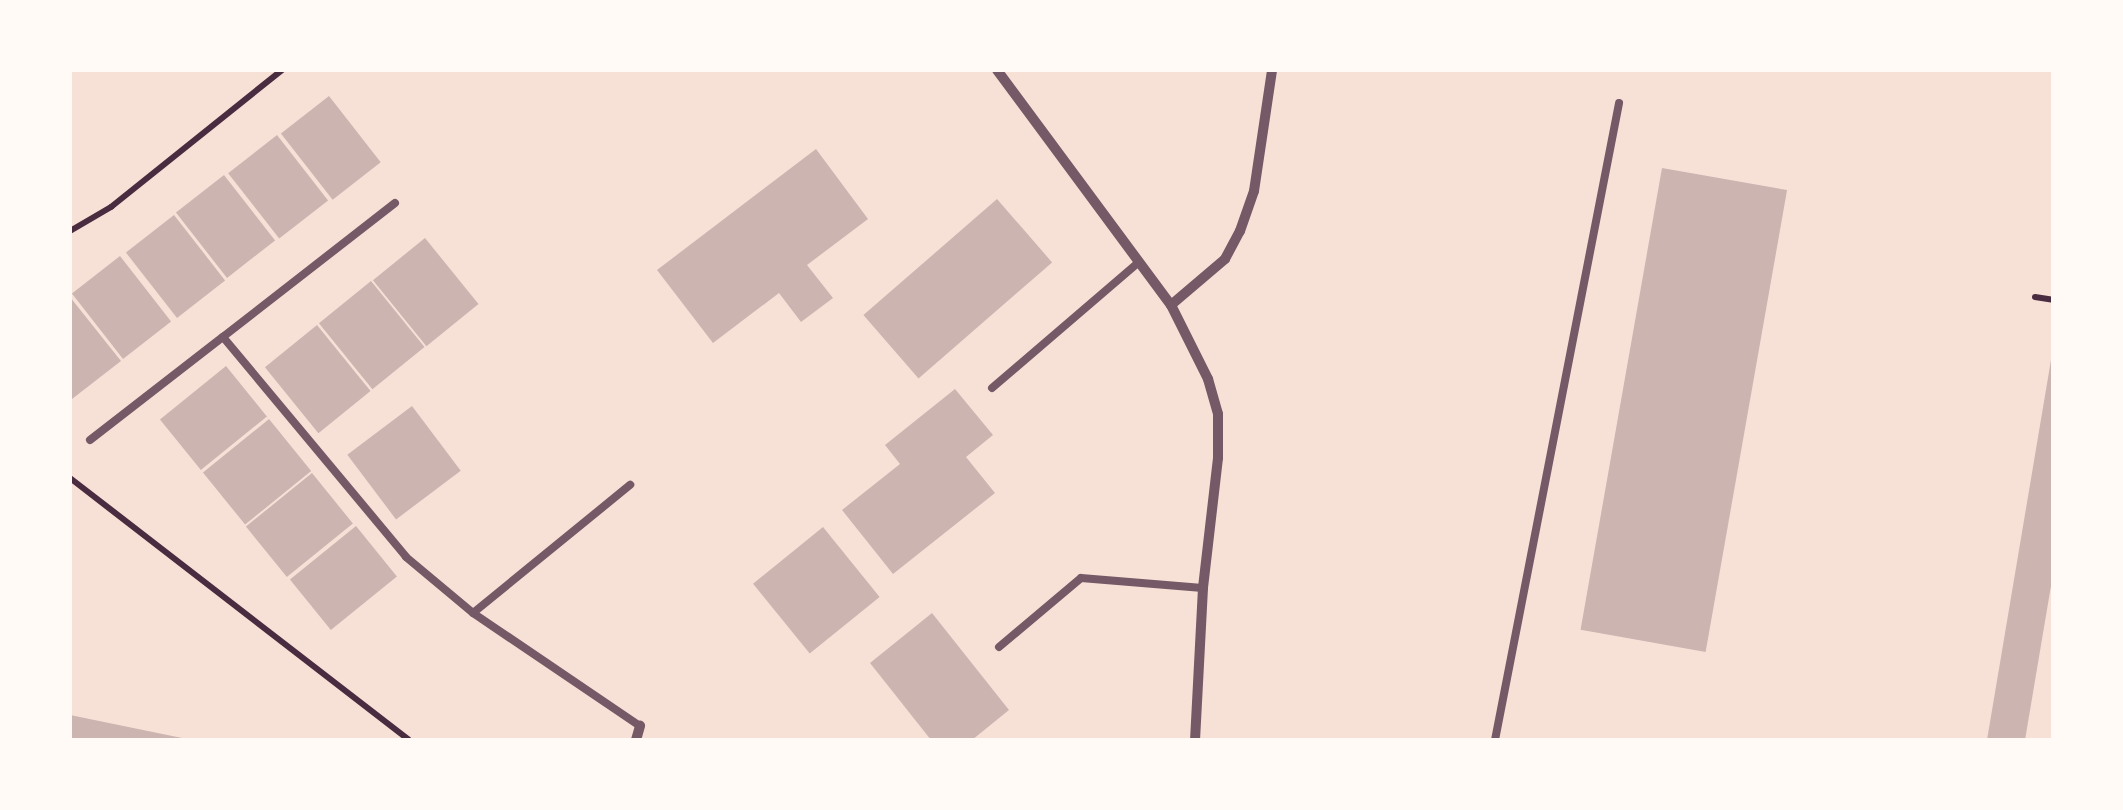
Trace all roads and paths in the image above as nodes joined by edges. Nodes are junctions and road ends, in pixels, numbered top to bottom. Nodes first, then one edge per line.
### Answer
1 (282, 70) edge
2 (997, 70) edge
3 (1272, 70) edge
4 (1618, 104) dead end
5 (395, 203) dead end
6 (70, 230) edge
7 (1138, 263) junction
8 (2035, 297) dead end
9 (2053, 300) edge
10 (1170, 305) junction
11 (223, 337) junction
12 (992, 388) dead end
13 (90, 440) dead end
14 (70, 478) edge
15 (630, 486) dead end
16 (1203, 588) junction
17 (473, 612) junction
18 (999, 646) dead end
19 (640, 726) joint
20 (409, 740) edge
21 (636, 740) edge
22 (1195, 740) edge
23 (1495, 740) edge

1 - 6 path
2 - 7 street
3 - 10 street
4 - 23 lane
5 - 11 lane
7 - 10 street
7 - 12 lane
8 - 9 path
10 - 16 street
11 - 13 lane
11 - 17 lane
14 - 20 path
15 - 17 lane
16 - 18 lane
16 - 22 street
17 - 19 lane
19 - 21 street

